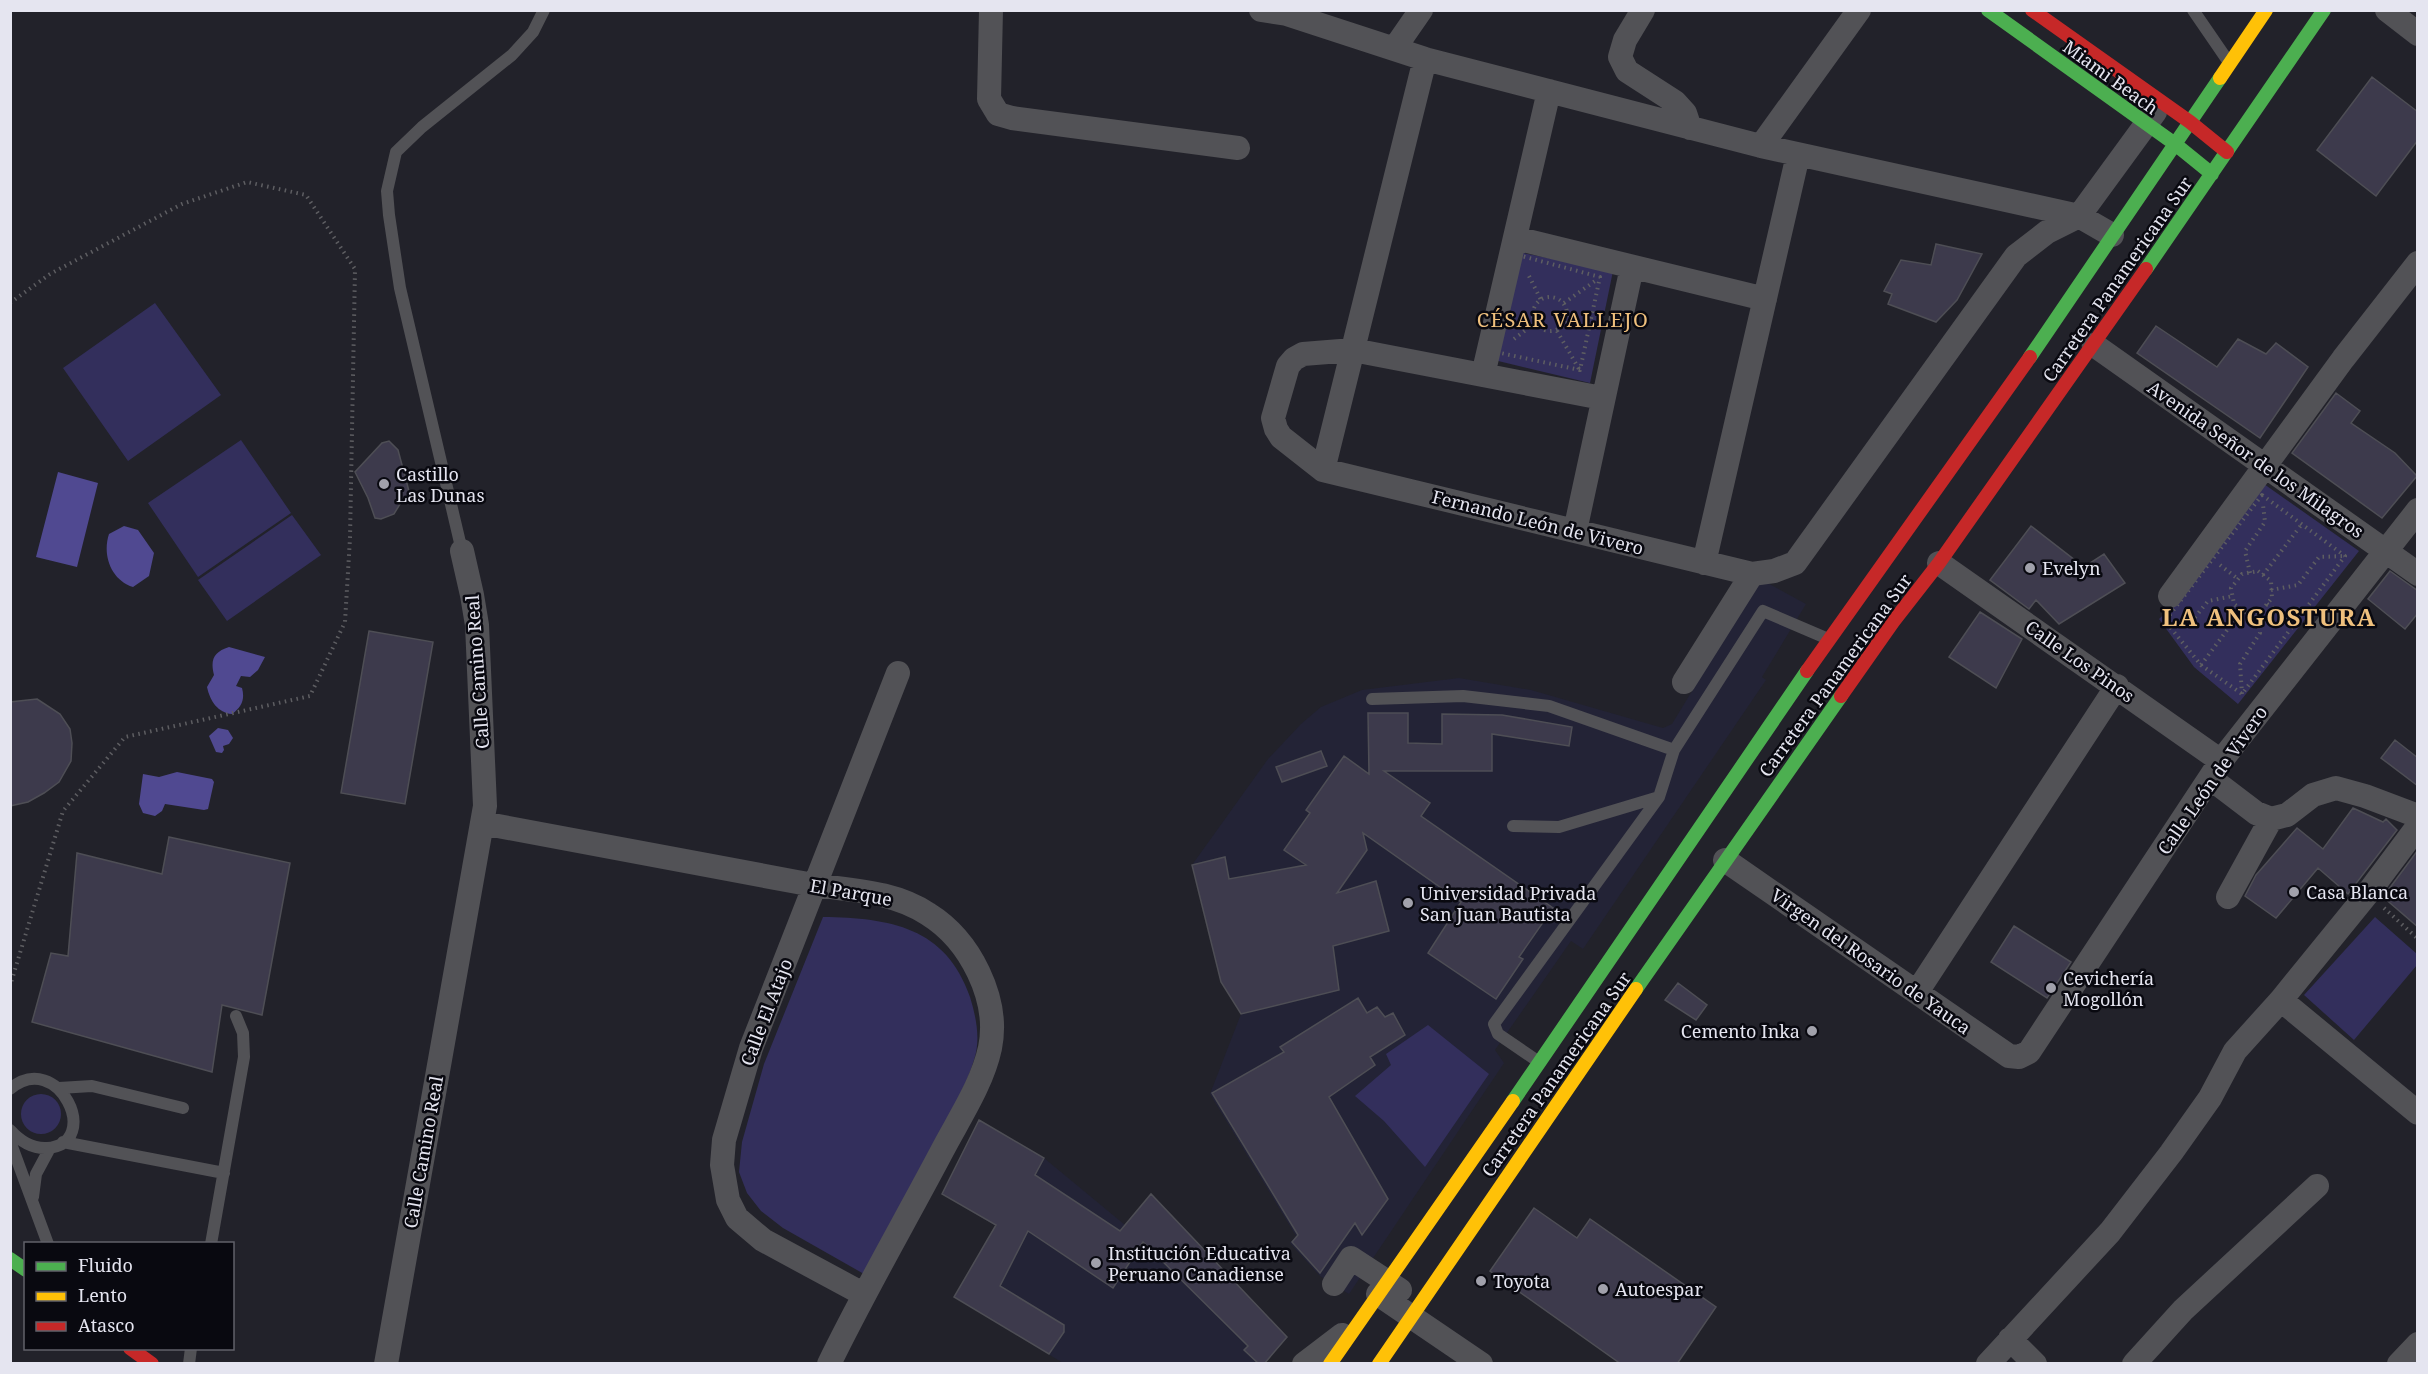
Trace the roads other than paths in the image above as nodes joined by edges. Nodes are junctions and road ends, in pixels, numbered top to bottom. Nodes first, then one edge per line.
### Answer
1 (544, 10) edge
2 (992, 10) edge
3 (1261, 10) edge
4 (1421, 10) edge
5 (1643, 10) edge
6 (1859, 10) edge
7 (1988, 10) edge
8 (2032, 10) edge
9 (2193, 10) edge
10 (2266, 10) edge
11 (2324, 10) edge
12 (2387, 10) edge
13 (2418, 34) edge
14 (1394, 49) junction
15 (1425, 59) junction
16 (2229, 64) junction
17 (1549, 91) junction
18 (2162, 103) junction
19 (2190, 122) junction
20 (2147, 124) junction
21 (1690, 128) junction
22 (2175, 144) junction
23 (1761, 146) junction
24 (1238, 148) dead end
25 (2227, 152) junction
26 (1798, 155) junction
27 (2212, 174) junction
28 (2079, 216) junction
29 (2112, 235) junction
30 (1515, 238) junction
31 (2418, 263) edge
32 (1632, 267) junction
33 (1765, 299) junction
34 (2094, 345) junction
35 (1353, 350) junction
36 (1483, 375) junction
37 (1602, 398) junction
38 (2265, 466) junction
39 (1323, 470) junction
40 (2418, 510) edge
41 (1575, 531) junction
42 (462, 550) joint
43 (2384, 550) junction
44 (1704, 563) junction
45 (1939, 563) junction
46 (2418, 573) edge
47 (1752, 574) junction
48 (2170, 596) dead end
49 (1829, 639) junction
50 (897, 673) dead end
51 (1684, 682) dead end
52 (2116, 686) junction
53 (1372, 699) dead end
54 (1674, 750) junction
55 (2215, 769) junction
56 (1659, 797) junction
57 (2418, 816) edge
58 (2271, 819) junction
59 (482, 823) junction
60 (1513, 826) dead end
61 (2418, 826) edge
62 (1725, 860) junction
63 (816, 886) junction
64 (2228, 897) dead end
65 (1917, 992) junction
66 (2281, 1000) junction
67 (236, 1016) dead end
68 (2019, 1057) joint
69 (1540, 1063) junction
70 (59, 1088) junction
71 (10, 1089) edge
72 (183, 1108) dead end
73 (2418, 1113) edge
74 (10, 1130) edge
75 (10, 1141) edge
76 (63, 1142) junction
77 (50, 1148) junction
78 (224, 1173) junction
79 (2317, 1186) dead end
80 (34, 1204) junction
81 (47, 1242) edge
82 (211, 1242) edge
83 (10, 1258) edge
84 (24, 1268) edge
85 (1334, 1284) dead end
86 (1383, 1288) junction
87 (863, 1294) junction
88 (1416, 1309) junction
89 (1358, 1323) junction
90 (2010, 1339) junction
91 (2418, 1344) edge
92 (133, 1350) edge
93 (152, 1364) edge
94 (386, 1364) edge
95 (829, 1364) edge
96 (1304, 1364) edge
97 (1330, 1364) edge
98 (1379, 1364) edge
99 (1481, 1364) edge
100 (1988, 1364) edge
101 (2035, 1364) edge
102 (2134, 1364) edge
103 (2399, 1364) edge

1 - 42 lane, Calle Camino Real
2 - 24 street
3 - 14 street
4 - 14 street
5 - 21 street
6 - 23 street
7 - 20 main road, Miami Beach
8 - 18 main road, Miami Beach
9 - 16 lane
10 - 16 main road, Carretera Panamericana Sur
11 - 25 main road, Carretera Panamericana Sur
12 - 13 street
14 - 15 street
15 - 17 street
15 - 35 street
16 - 19 main road, Carretera Panamericana Sur
17 - 21 street
17 - 30 street
18 - 19 main road, Miami Beach
18 - 20 street
19 - 22 main road, Carretera Panamericana Sur
19 - 25 main road, Miami Beach
20 - 22 main road, Miami Beach
20 - 28 street
21 - 23 street
22 - 27 main road, Miami Beach
22 - 29 main road, Carretera Panamericana Sur
23 - 26 street
25 - 27 main road, Carretera Panamericana Sur
26 - 28 street
26 - 33 street
27 - 34 main road, Carretera Panamericana Sur
28 - 29 street
28 - 47 street
29 - 49 main road, Carretera Panamericana Sur
30 - 32 street
30 - 36 street
31 - 38 street
32 - 33 street
32 - 37 street
33 - 44 street
34 - 38 street, Avenida Señor de los Milagros
34 - 45 main road, Carretera Panamericana Sur
35 - 36 street
35 - 39 street
35 - 39 street
36 - 37 street
37 - 41 street
38 - 43 street, Avenida Señor de los Milagros
38 - 48 street
39 - 41 street, Fernando León de Vivero
40 - 43 street, Calle León de Vivero
41 - 44 street, Fernando León de Vivero
42 - 59 street, Calle Camino Real
43 - 46 street, Avenida Señor de los Milagros
43 - 55 street, Calle León de Vivero
44 - 47 street, Fernando León de Vivero
45 - 52 street, Calle Los Pinos
45 - 62 main road, Carretera Panamericana Sur
47 - 51 street
49 - 54 lane
49 - 69 main road, Carretera Panamericana Sur
50 - 63 street, Calle El Atajo
52 - 55 street, Calle Los Pinos
52 - 65 street
53 - 54 lane
54 - 56 lane
55 - 58 street, Calle Los Pinos
55 - 68 street, Calle León de Vivero
56 - 60 lane
56 - 69 lane
57 - 58 street
58 - 64 street
59 - 63 street, El Parque
59 - 94 street, Calle Camino Real
61 - 66 street
62 - 65 street, Virgen del Rosario de Yauca
62 - 88 main road, Carretera Panamericana Sur
63 - 87 street, Calle El Atajo
63 - 87 street, El Parque
65 - 68 street, Virgen del Rosario de Yauca
66 - 73 street
66 - 90 street
67 - 78 lane
69 - 86 main road, Carretera Panamericana Sur
70 - 71 lane
70 - 72 lane
70 - 76 lane
74 - 77 lane
75 - 80 lane
76 - 77 lane
76 - 78 lane
77 - 80 lane
78 - 82 lane
79 - 102 street
80 - 81 lane
83 - 84 main road
85 - 86 street
86 - 88 street
86 - 89 main road, Carretera Panamericana Sur
87 - 95 street, El Parque
88 - 98 main road, Carretera Panamericana Sur
88 - 99 street
89 - 96 street
89 - 97 main road, Carretera Panamericana Sur
90 - 100 street
90 - 101 street
91 - 103 street
92 - 93 main road

